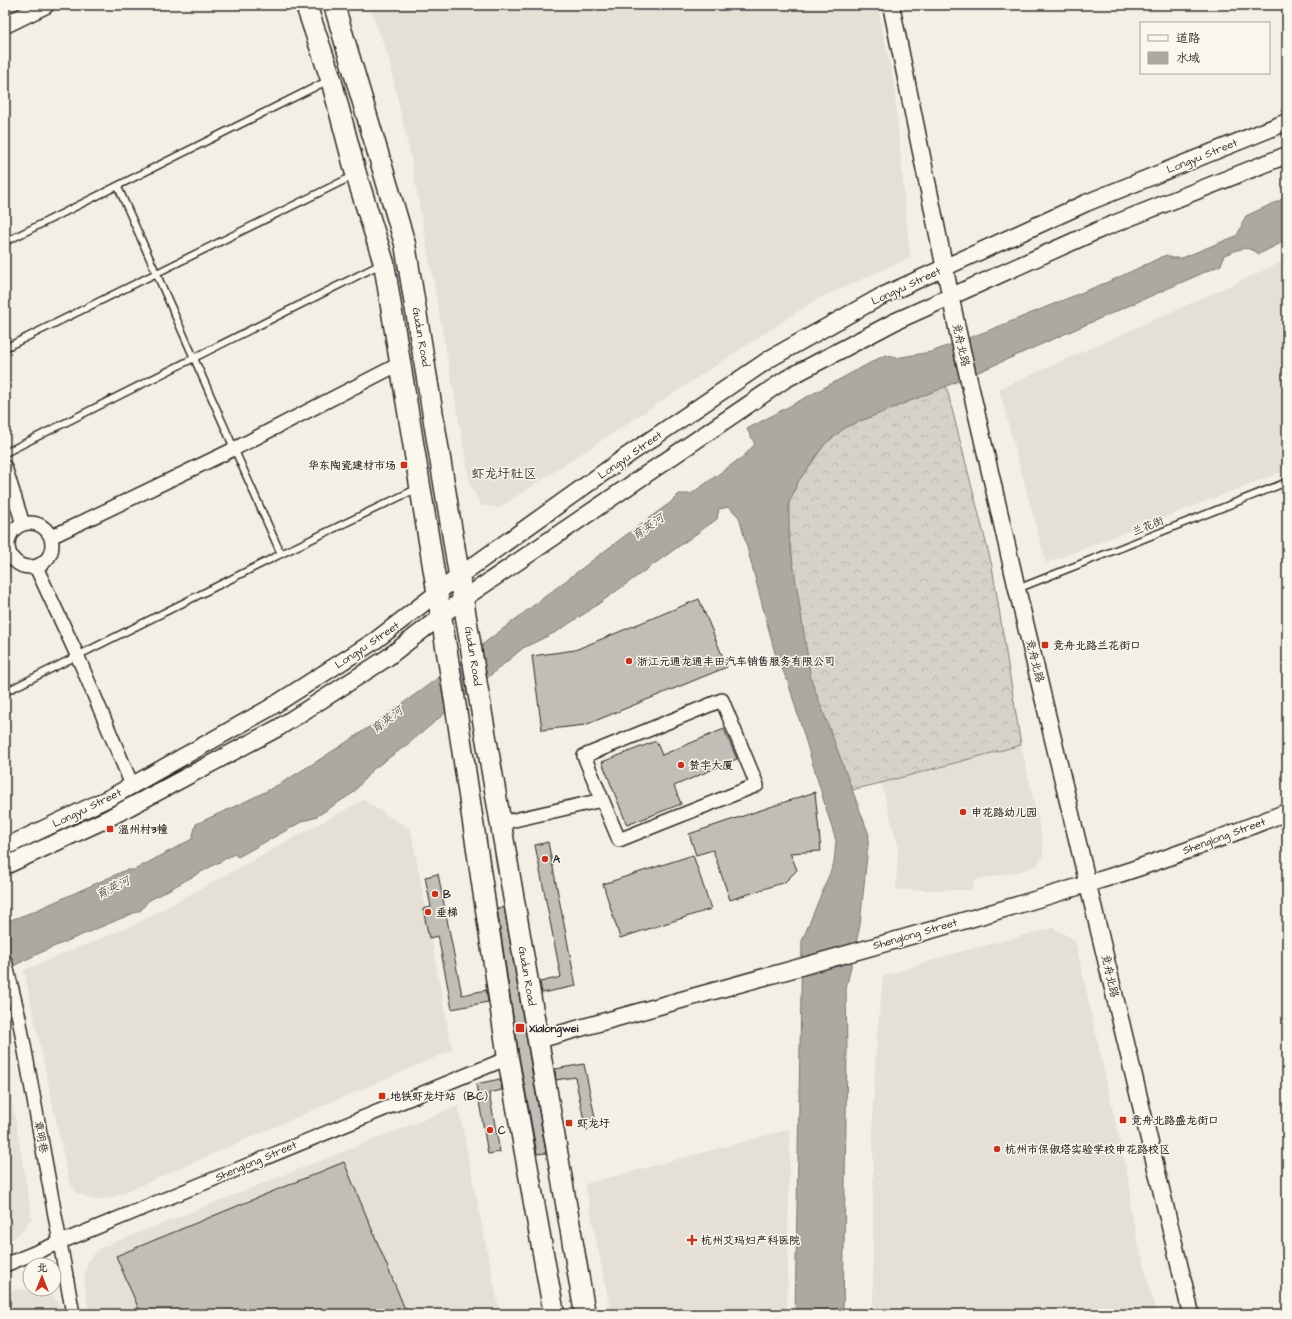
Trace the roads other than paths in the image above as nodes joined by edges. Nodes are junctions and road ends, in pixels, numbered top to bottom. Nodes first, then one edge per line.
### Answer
1 (46, 5) edge
2 (306, 5) edge
3 (334, 5) edge
4 (891, 5) edge
5 (5, 25) edge
6 (331, 79) junction
7 (1287, 122) edge
8 (1287, 155) edge
9 (356, 174) junction
10 (118, 187) junction
11 (5, 242) edge
12 (384, 263) junction
13 (944, 268) junction
14 (156, 274) junction
15 (952, 296) junction
16 (5, 348) edge
17 (194, 359) junction
18 (401, 363) junction
19 (234, 449) junction
20 (5, 453) edge
21 (5, 467) edge
22 (1287, 482) edge
23 (421, 487) junction
24 (23, 524) junction
25 (50, 537) junction
26 (281, 554) junction
27 (8, 558) edge
28 (36, 567) junction
29 (459, 576) junction
30 (1017, 589) junction
31 (437, 594) junction
32 (463, 600) junction
33 (440, 618) junction
34 (78, 657) junction
35 (5, 692) edge
36 (132, 785) junction
37 (602, 800) junction
38 (1287, 812) edge
39 (501, 823) junction
40 (5, 847) edge
41 (5, 866) edge
42 (1089, 884) junction
43 (5, 961) edge
44 (538, 1040) junction
45 (508, 1058) junction
46 (61, 1242) junction
47 (5, 1265) edge
48 (73, 1314) edge
49 (554, 1314) edge
50 (585, 1314) edge
51 (1191, 1314) edge

1 - 5 street
2 - 6 main road
3 - 29 main road, Gudun Road
4 - 13 street, 竞舟北路
6 - 9 main road
6 - 10 lane
7 - 13 street, Longyu Street
8 - 15 street, Longyu Street
9 - 12 main road
9 - 14 lane
10 - 11 lane
10 - 14 lane
12 - 17 lane
12 - 18 main road
13 - 15 street, 竞舟北路
13 - 29 street, Longyu Street
14 - 16 lane
14 - 17 lane
15 - 30 street, 竞舟北路
15 - 32 street, Longyu Street
17 - 19 lane
17 - 20 lane
18 - 19 street
18 - 23 main road
19 - 25 street
19 - 26 lane
21 - 24 street
22 - 30 lane, 兰花街
23 - 26 lane
23 - 31 main road
24 - 25 street
24 - 27 street
25 - 28 street
26 - 34 lane
27 - 28 street
28 - 34 street
29 - 31 street, Longyu Street
29 - 32 main road, Gudun Road
30 - 42 street, 竞舟北路
31 - 33 main road
31 - 36 street, Longyu Street
32 - 33 street, Longyu Street
32 - 39 main road, Gudun Road
33 - 41 street, Longyu Street
33 - 45 main road
34 - 35 lane
34 - 36 street
36 - 40 street, Longyu Street
37 - 37 street
37 - 39 street
38 - 42 street, Shenglong Street
39 - 44 main road, Gudun Road
42 - 44 street, Shenglong Street
42 - 51 street, 竞舟北路
43 - 46 street, 章明巷
44 - 50 main road, Gudun Road
45 - 46 street, Shenglong Street
45 - 49 main road
46 - 47 street, Shenglong Street
46 - 48 street, 章明巷

